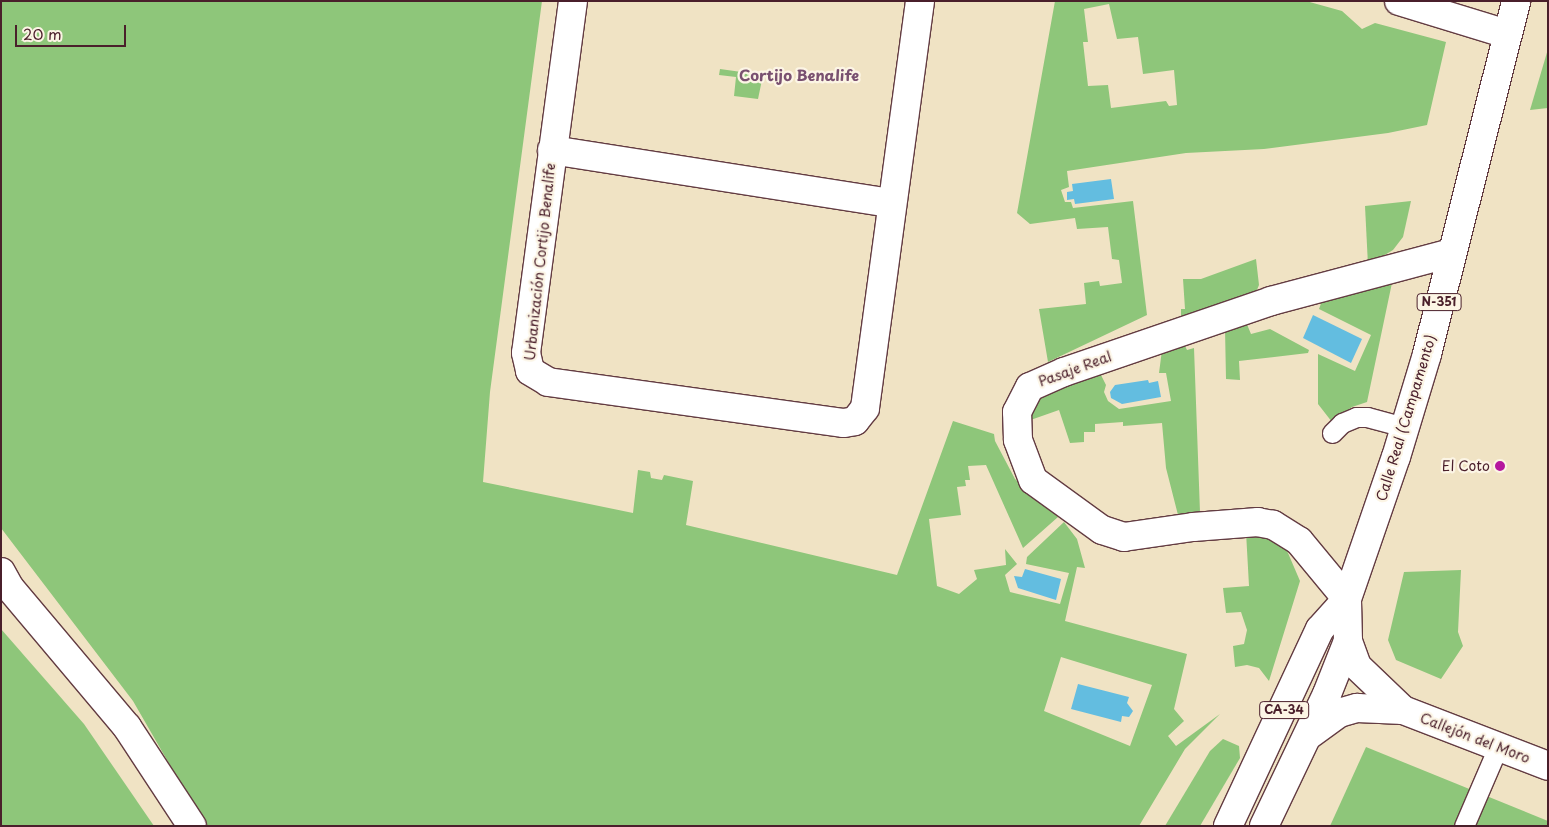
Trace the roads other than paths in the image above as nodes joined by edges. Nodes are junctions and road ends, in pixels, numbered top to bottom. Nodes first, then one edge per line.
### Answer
1 (572, 1) edge
2 (920, 1) edge
3 (1399, 1) edge
4 (1516, 1) edge
5 (1508, 34) junction
6 (552, 150) junction
7 (890, 203) junction
8 (1451, 253) junction
9 (1405, 427) junction
10 (1332, 433) dead end
11 (4, 581) edge
12 (1347, 599) junction
13 (1348, 641) junction
14 (1403, 710) junction
15 (1308, 736) junction
16 (1498, 747) junction
17 (1548, 766) edge
18 (192, 826) edge
19 (1228, 826) edge
20 (1264, 826) edge
21 (1464, 826) edge

1 - 6 main road
2 - 7 main road, Urbanización Cortijo Benalife
3 - 5 main road
4 - 5 main road, Calle Real (Campamento) / N-351
5 - 8 main road, Calle Real (Campamento) / N-351
6 - 7 main road, Urbanización Cortijo Benalife
6 - 7 main road, Urbanización Cortijo Benalife
8 - 9 main road, Calle Real (Campamento) / N-351
8 - 12 main road, Pasaje Real
9 - 10 lane
9 - 12 main road, Calle Real (Campamento) / N-351
11 - 18 main road
12 - 13 main road, CA-34
12 - 19 main road, CA-34
13 - 14 main road
13 - 15 main road, CA-34
14 - 15 main road
14 - 16 main road, Callejón del Moro
15 - 20 main road, CA-34
16 - 17 main road, Callejón del Moro
16 - 21 lane

